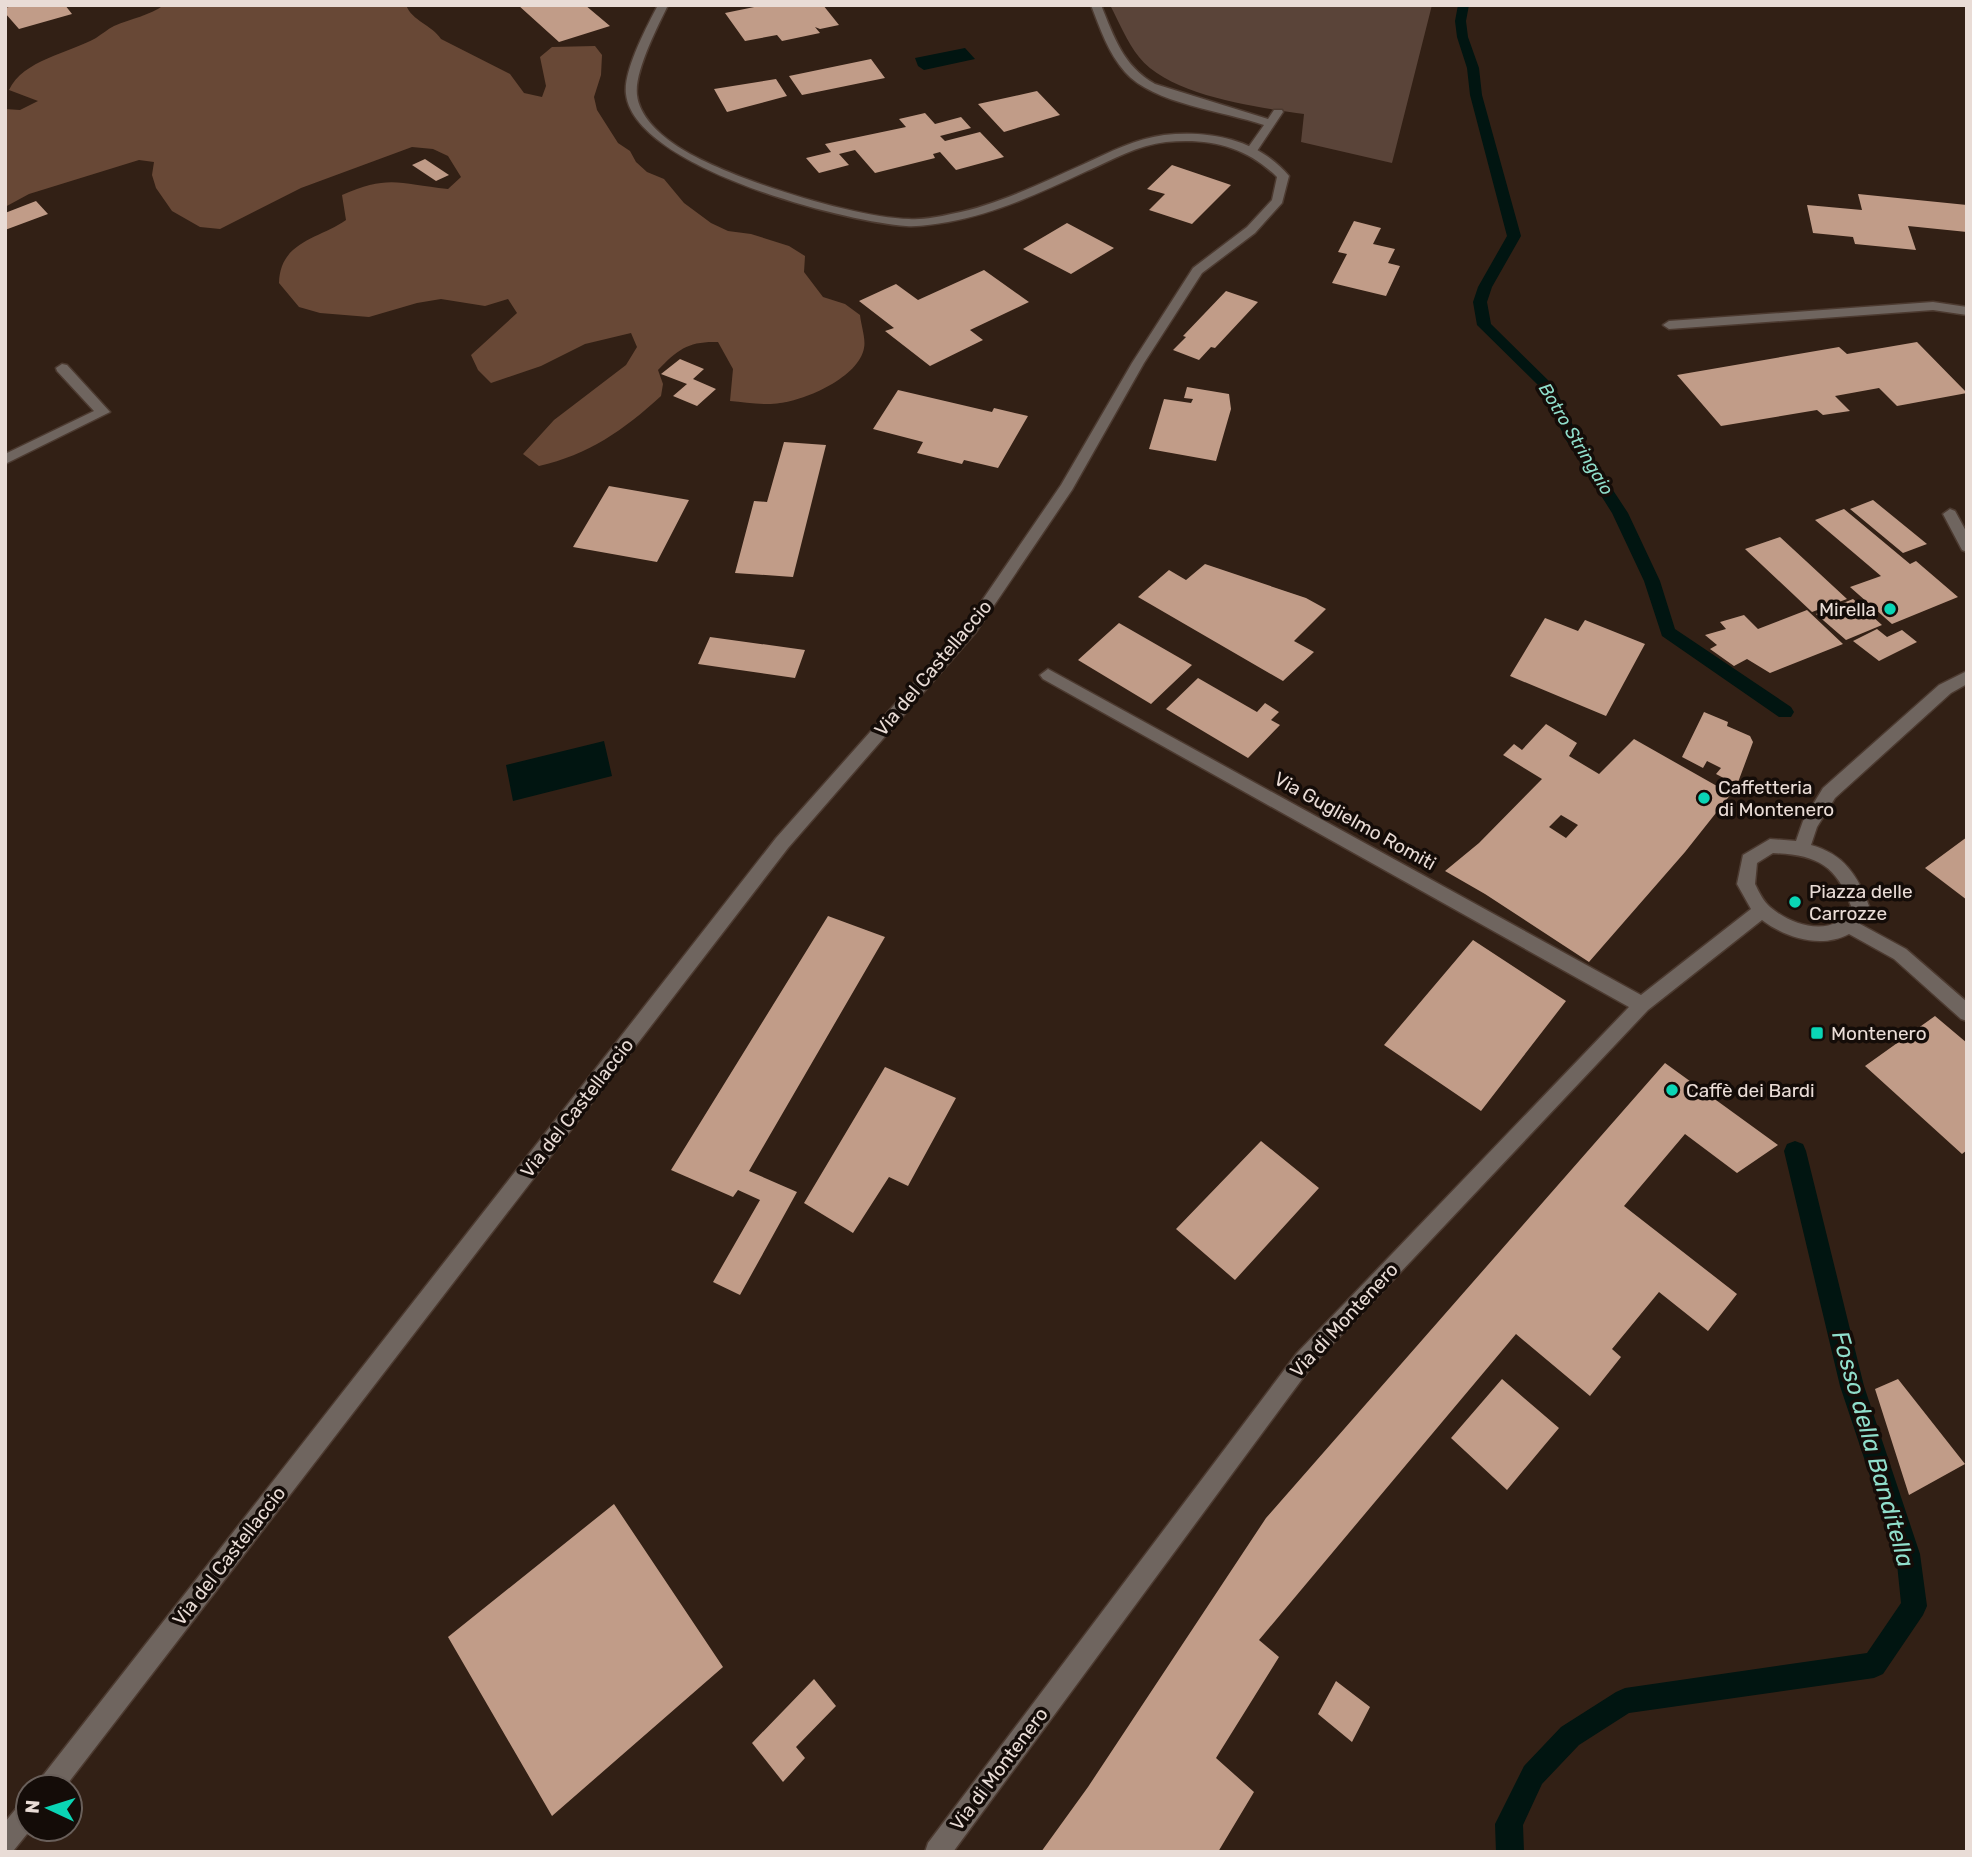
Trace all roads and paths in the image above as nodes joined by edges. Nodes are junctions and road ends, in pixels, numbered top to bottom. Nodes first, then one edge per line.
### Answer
1 (663, 5) edge
2 (1096, 5) edge
3 (1278, 113) dead end
4 (1270, 123) junction
5 (1253, 149) junction
6 (1967, 311) edge
7 (1669, 325) dead end
8 (62, 368) dead end
9 (5, 460) edge
10 (1950, 513) dead end
11 (1967, 547) edge
12 (1048, 675) dead end
13 (1967, 677) edge
14 (1802, 847) junction
15 (1762, 910) junction
16 (1849, 926) junction
17 (1642, 1005) junction
18 (1967, 1013) edge
19 (61, 1773) edge
20 (937, 1852) edge

1 - 5 street, Via del Castellaccio
2 - 4 street
3 - 4 street
4 - 5 street
5 - 19 street, Via del Castellaccio
6 - 7 street
8 - 9 street
10 - 11 street
12 - 17 street, Via Guglielmo Romiti
13 - 14 street
14 - 15 street
14 - 16 street
15 - 16 street
15 - 17 street, Via di Montenero
16 - 18 street
17 - 20 street, Via di Montenero

